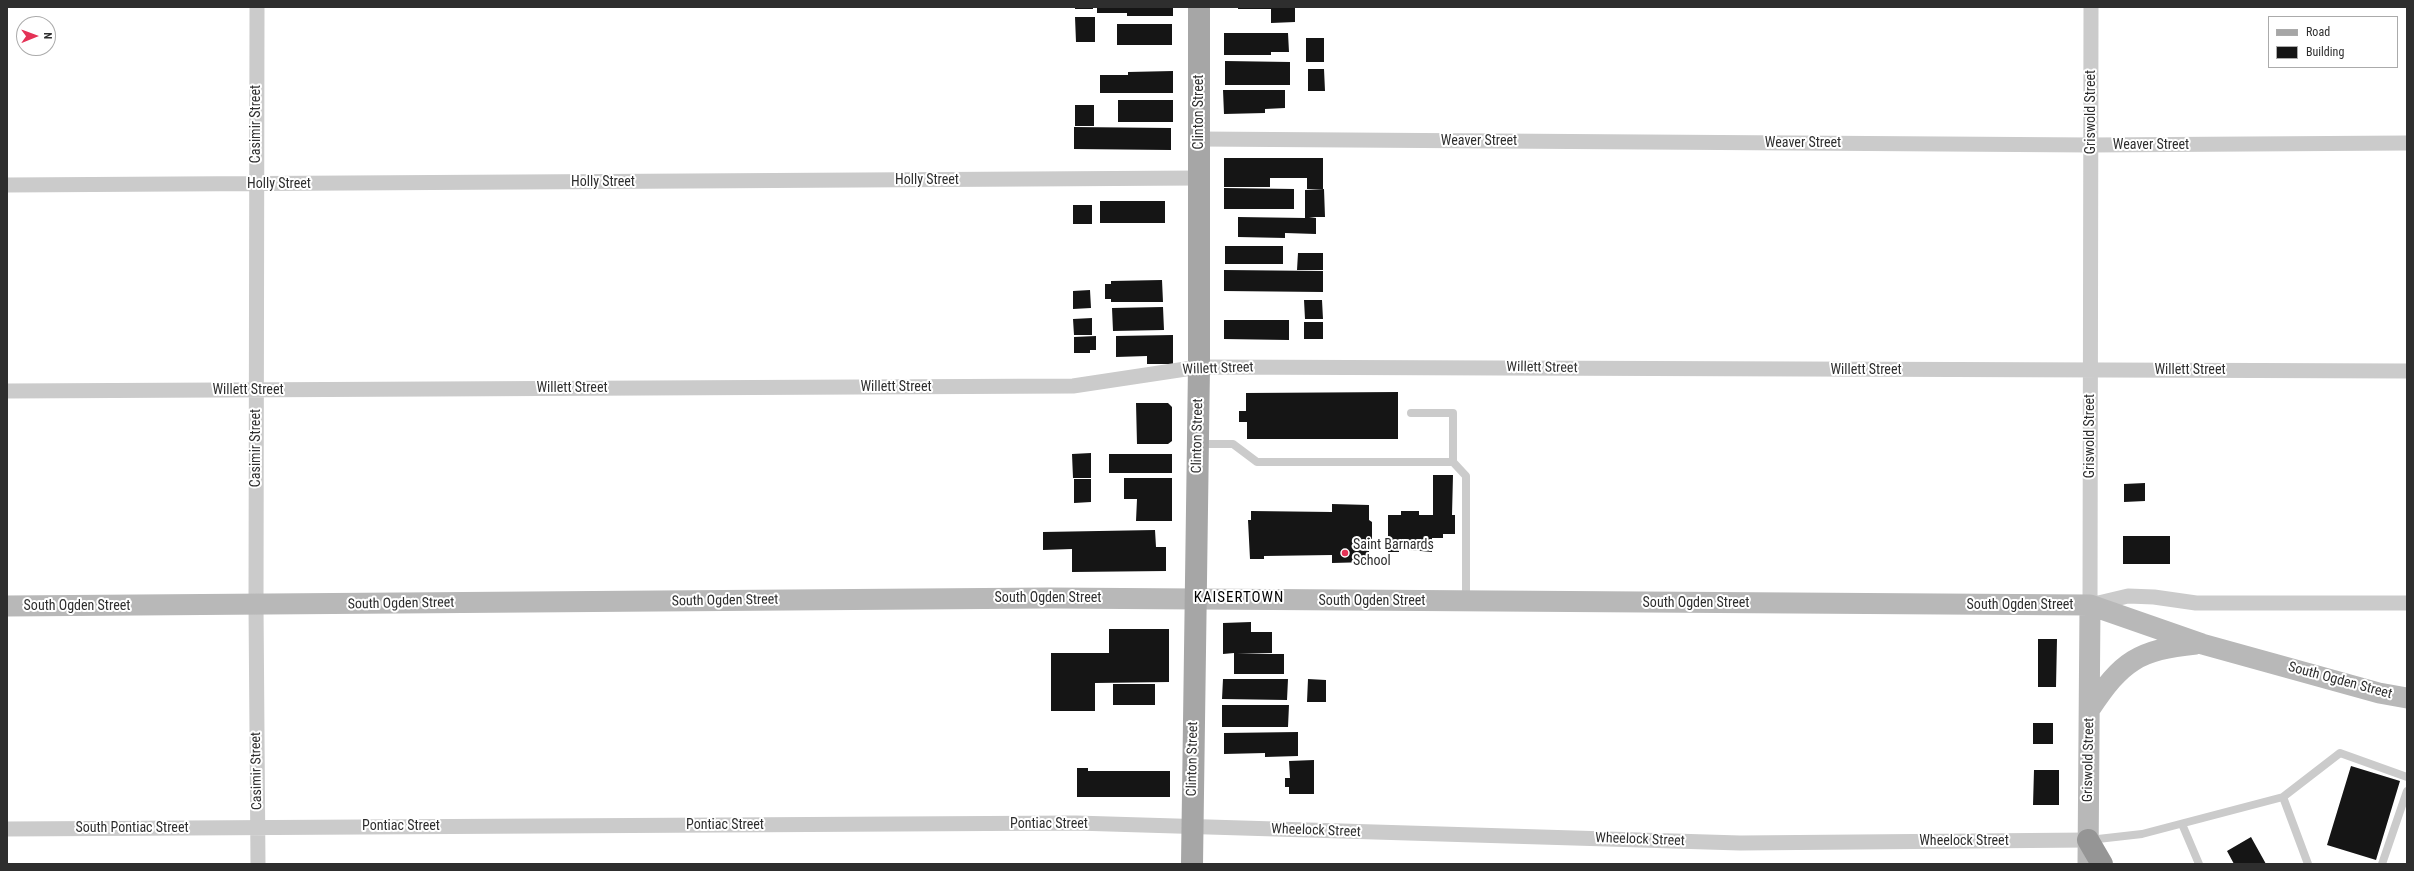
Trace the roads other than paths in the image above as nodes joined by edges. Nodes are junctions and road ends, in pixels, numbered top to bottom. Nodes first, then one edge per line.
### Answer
1 (256, 7) edge
2 (1199, 7) edge
3 (2091, 7) edge
4 (1199, 139) junction
5 (2407, 143) edge
6 (2091, 145) junction
7 (1199, 178) junction
8 (7, 184) edge
9 (256, 184) junction
10 (1199, 367) junction
11 (2090, 370) junction
12 (2407, 371) edge
13 (256, 390) junction
14 (7, 391) edge
15 (1411, 413) dead end
16 (1198, 444) junction
17 (1453, 462) junction
18 (1195, 600) junction
19 (1466, 602) junction
20 (2407, 604) edge
21 (256, 605) junction
22 (2090, 605) junction
23 (7, 606) edge
24 (2202, 644) junction
25 (2407, 698) edge
26 (2090, 710) junction
27 (2407, 777) edge
28 (2407, 791) edge
29 (2283, 797) junction
30 (2182, 824) junction
31 (258, 827) junction
32 (1192, 827) junction
33 (7, 829) edge
34 (2088, 840) junction
35 (258, 864) edge
36 (1192, 864) edge
37 (2088, 864) edge
38 (2102, 864) edge
39 (2199, 864) edge
40 (2308, 864) edge
41 (2382, 864) edge

1 - 9 street, Casimir Street
2 - 4 main road, Clinton Street
3 - 6 street, Griswold Street
4 - 6 street, Weaver Street
4 - 7 main road, Clinton Street
5 - 6 street, Weaver Street
6 - 11 street, Griswold Street
7 - 9 street, Holly Street
7 - 10 main road, Clinton Street
8 - 9 street, Holly Street
9 - 13 street, Casimir Street
10 - 11 street, Willett Street
10 - 13 street, Willett Street
10 - 16 main road, Clinton Street
11 - 12 street, Willett Street
11 - 22 street, Griswold Street
13 - 14 street, Willett Street
13 - 21 street, Casimir Street
15 - 17 lane
16 - 17 lane
16 - 18 main road, Clinton Street
17 - 19 lane
18 - 19 street, South Ogden Street
18 - 21 street, South Ogden Street
18 - 32 main road, Clinton Street
19 - 22 street, South Ogden Street
20 - 22 street, South Ogden Street
21 - 23 street, South Ogden Street
21 - 31 street, Casimir Street
22 - 24 street, South Ogden Street
22 - 26 street, Griswold Street
24 - 25 street, South Ogden Street
24 - 26 street
26 - 34 street, Griswold Street
27 - 29 lane
28 - 41 lane
29 - 30 lane
29 - 40 lane
30 - 34 lane
30 - 39 lane
31 - 32 street, Pontiac Street
31 - 33 street, South Pontiac Street
31 - 35 street, Casimir Street
32 - 34 street, Wheelock Street
32 - 36 main road, Clinton Street
34 - 37 street, Griswold Street
34 - 38 highway

